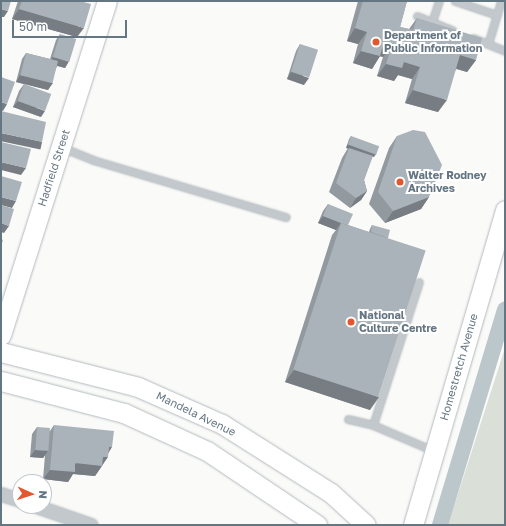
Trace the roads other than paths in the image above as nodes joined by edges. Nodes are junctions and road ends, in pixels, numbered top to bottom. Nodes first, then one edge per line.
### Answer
1 (107, 1) edge
2 (440, 1) edge
3 (455, 1) edge
4 (501, 1) edge
5 (497, 15) junction
6 (417, 16) dead end
7 (432, 22) junction
8 (488, 44) junction
9 (505, 51) edge
10 (61, 147) junction
11 (505, 210) edge
12 (286, 217) dead end
13 (419, 282) edge
14 (2, 330) edge
15 (1, 352) edge
16 (1, 381) edge
17 (348, 419) dead end
18 (374, 424) junction
19 (435, 452) junction
20 (1, 494) edge
21 (12, 497) edge
22 (52, 512) edge
23 (309, 523) edge
24 (91, 525) edge
25 (366, 525) edge
26 (413, 525) edge

1 - 10 main road, Hadfield Street
2 - 7 lane
3 - 5 lane
4 - 5 lane
5 - 8 lane
6 - 7 lane
7 - 8 lane
8 - 9 lane
10 - 12 lane
10 - 14 main road, Hadfield Street
11 - 19 main road, Homestretch Avenue
13 - 18 lane
15 - 25 main road, Mandela Avenue
16 - 23 main road
17 - 18 lane
18 - 19 lane
19 - 26 main road, Homestretch Avenue
20 - 21 street
22 - 24 street

